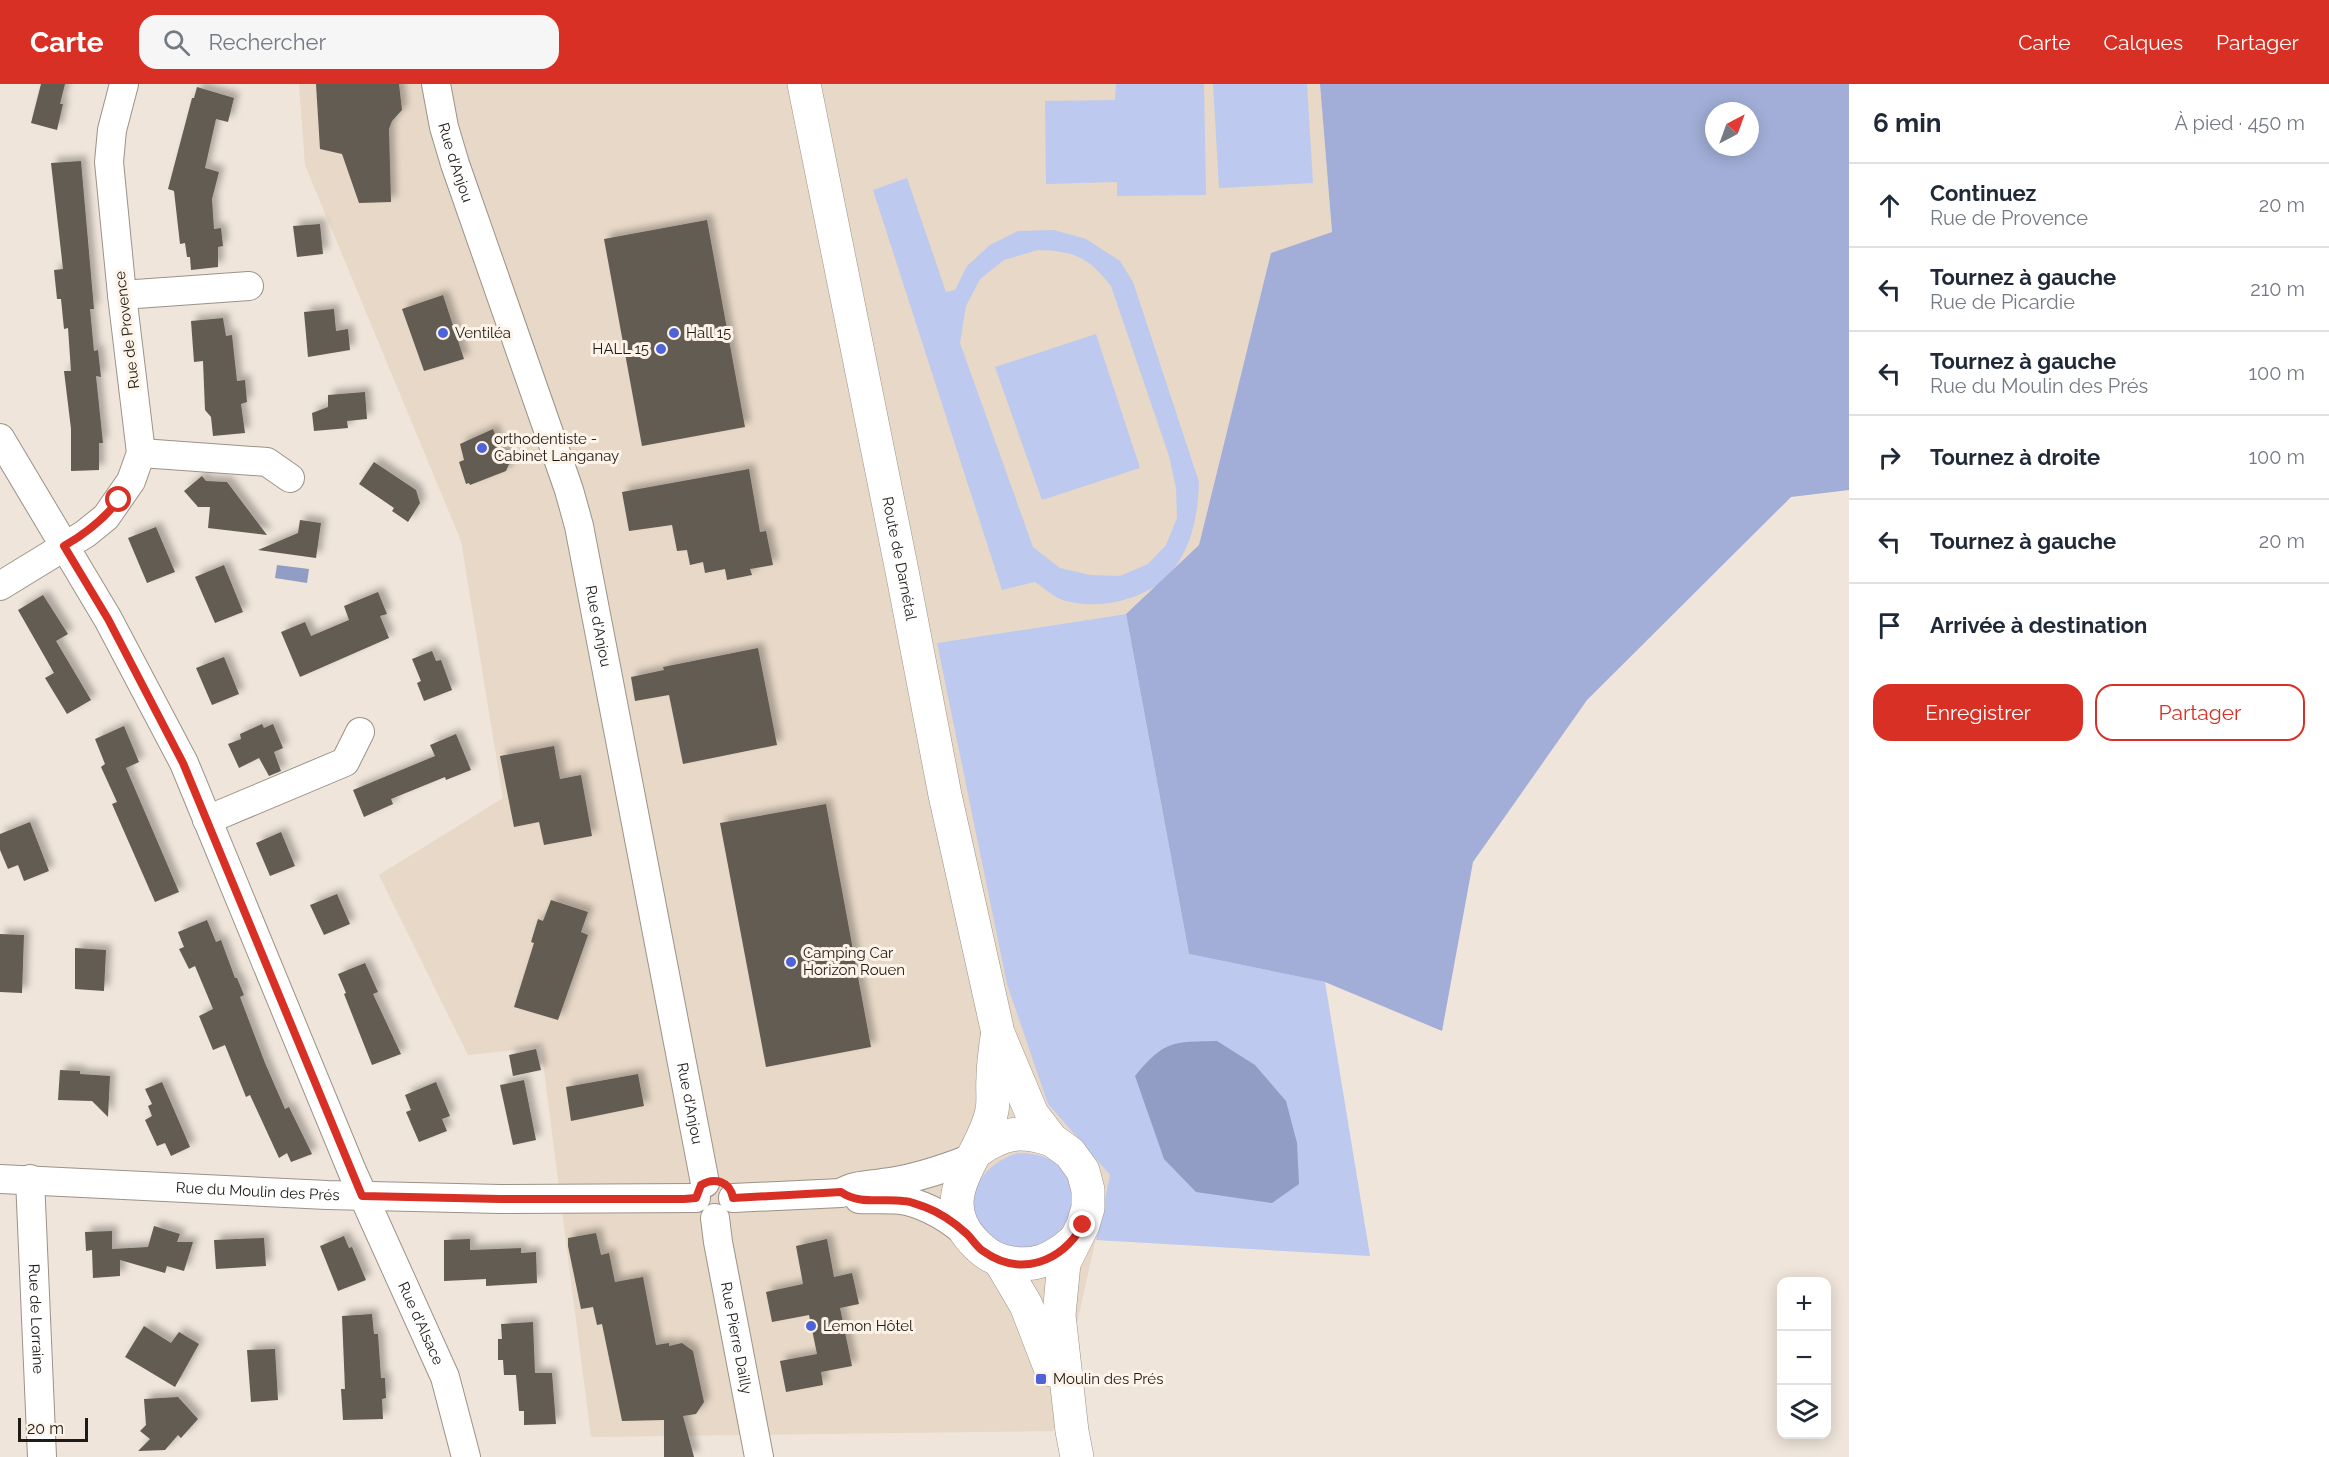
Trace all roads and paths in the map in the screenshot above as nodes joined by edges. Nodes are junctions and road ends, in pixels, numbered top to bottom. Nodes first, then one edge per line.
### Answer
1 (124, 84) edge
2 (436, 84) edge
3 (804, 84) edge
4 (249, 286) dead end
5 (122, 295) junction
6 (0, 438) edge
7 (141, 453) junction
8 (290, 478) dead end
9 (64, 546) junction
10 (0, 586) edge
11 (360, 732) dead end
12 (207, 820) junction
13 (998, 1033) junction
14 (1052, 1140) junction
15 (975, 1154) junction
16 (0, 1179) edge
17 (30, 1179) junction
18 (841, 1192) junction
19 (362, 1196) junction
20 (712, 1199) junction
21 (968, 1235) junction
22 (1074, 1241) junction
23 (1000, 1261) junction
24 (1074, 1444) edge
25 (42, 1457) edge
26 (466, 1457) edge
27 (759, 1457) edge

1 - 5 street, Rue de Provence
2 - 20 street, Rue d'Anjou
3 - 13 main road, Route de Darnétal
4 - 5 street
5 - 7 street, Rue de Provence
6 - 9 street, Rue d'Alsace
7 - 8 street
7 - 9 street, Rue de Provence
9 - 10 street, Rue de Provence
9 - 12 street, Rue d'Alsace
11 - 12 street
12 - 19 street, Rue d'Alsace
13 - 14 main road
13 - 15 main road
14 - 15 main road
14 - 22 main road
15 - 18 street
15 - 21 main road
16 - 17 street, Rue du Moulin des Prés
17 - 19 street, Rue du Moulin des Prés
17 - 25 street, Rue de Lorraine
18 - 20 street, Rue du Moulin des Prés
18 - 21 street
19 - 20 street, Rue du Moulin des Prés
19 - 26 street, Rue d'Alsace
20 - 27 street, Rue Pierre Dailly
21 - 23 main road
22 - 23 main road
22 - 24 main road
23 - 24 main road

